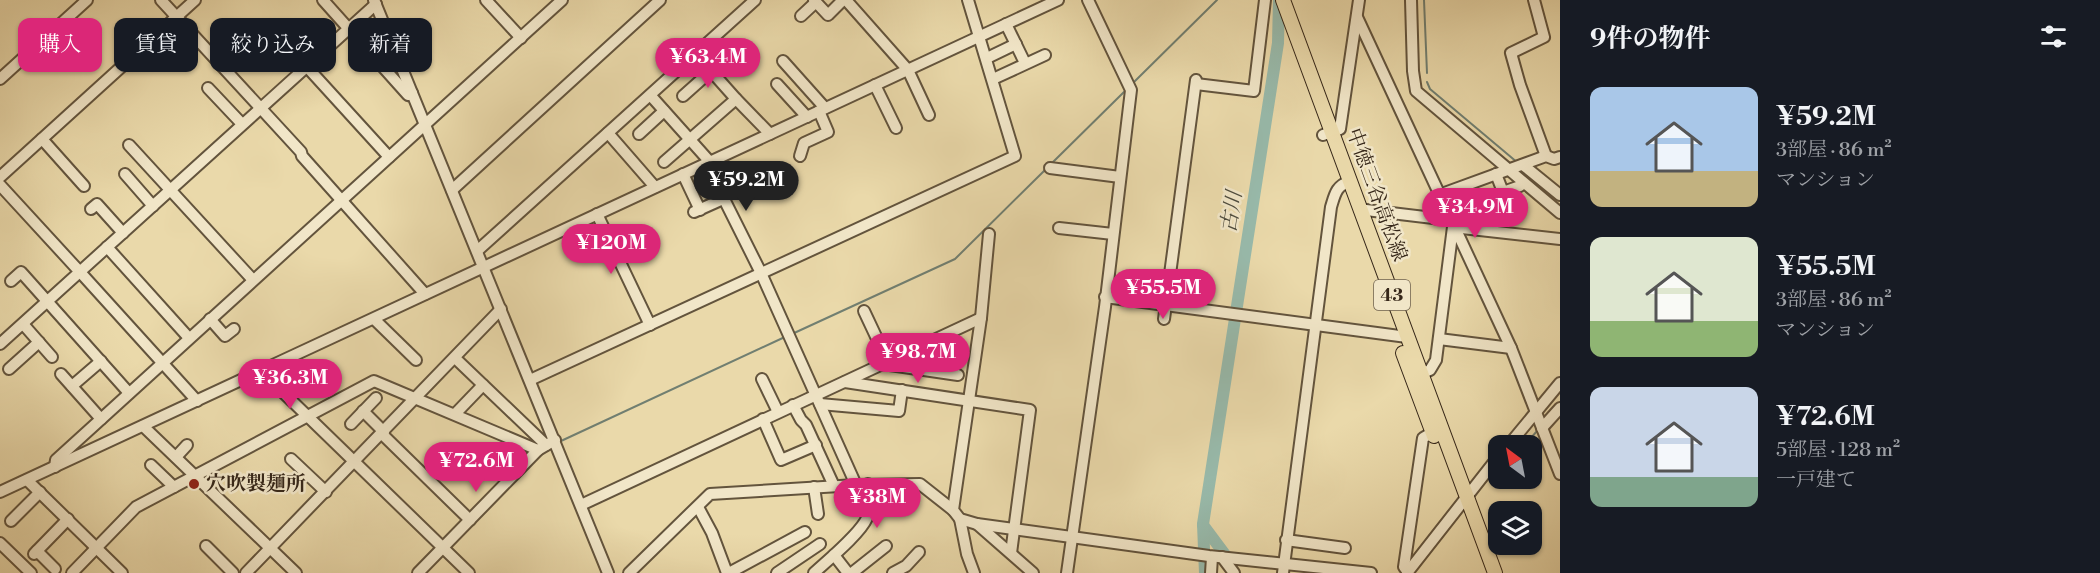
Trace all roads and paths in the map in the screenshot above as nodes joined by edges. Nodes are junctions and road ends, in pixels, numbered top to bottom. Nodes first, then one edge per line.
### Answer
1 (87, 0) edge
2 (161, 0) edge
3 (195, 0) edge
4 (323, 0) edge
5 (486, 0) edge
6 (562, 0) edge
7 (660, 0) edge
8 (755, 0) edge
9 (844, 0) edge
10 (968, 0) edge
11 (1058, 0) edge
12 (1088, 0) edge
13 (1265, 0) edge
14 (1273, 0) edge
15 (1282, 0) edge
16 (1359, 0) edge
17 (1411, 0) edge
18 (1534, 0) edge
19 (815, 1) edge
20 (375, 2) edge
21 (801, 16) dead end
22 (176, 17) junction
23 (1357, 17) junction
24 (360, 18) edge
25 (1006, 24) junction
26 (348, 28) edge
27 (348, 30) edge
28 (980, 36) junction
29 (520, 38) junction
30 (336, 41) edge
31 (1016, 44) junction
32 (696, 54) junction
33 (1045, 55) dead end
34 (987, 58) junction
35 (783, 61) dead end
36 (1025, 63) junction
37 (908, 70) junction
38 (711, 71) junction
39 (301, 72) edge
40 (312, 72) edge
41 (387, 72) edge
42 (993, 78) junction
43 (0, 79) edge
44 (777, 84) dead end
45 (875, 85) junction
46 (208, 88) dead end
47 (412, 93) junction
48 (651, 96) junction
49 (683, 96) dead end
50 (736, 99) junction
51 (261, 107) junction
52 (822, 109) junction
53 (664, 111) junction
54 (929, 115) dead end
55 (807, 117) junction
56 (242, 124) junction
57 (425, 124) junction
58 (896, 128) dead end
59 (608, 133) junction
60 (1327, 133) junction
61 (639, 134) dead end
62 (770, 134) junction
63 (42, 139) junction
64 (690, 139) junction
65 (129, 146) dead end
66 (800, 156) dead end
67 (1546, 156) junction
68 (389, 157) junction
69 (1560, 157) edge
70 (664, 162) dead end
71 (708, 162) junction
72 (1523, 165) junction
73 (1050, 168) dead end
74 (1508, 170) junction
75 (125, 174) dead end
76 (683, 174) junction
77 (1496, 174) junction
78 (0, 177) edge
79 (1120, 177) junction
80 (1346, 182) junction
81 (0, 185) edge
82 (84, 186) dead end
83 (1520, 186) dead end
84 (655, 187) junction
85 (452, 190) junction
86 (170, 191) junction
87 (1503, 192) junction
88 (1439, 195) junction
89 (1560, 195) edge
90 (723, 199) junction
91 (343, 200) junction
92 (153, 206) junction
93 (91, 209) dead end
94 (1361, 212) junction
95 (1560, 213) edge
96 (597, 214) junction
97 (1450, 221) junction
98 (1059, 228) dead end
99 (123, 233) junction
100 (989, 234) dead end
101 (1113, 234) junction
102 (1560, 239) edge
103 (107, 247) junction
104 (477, 251) junction
105 (484, 267) junction
106 (80, 272) junction
107 (761, 273) junction
108 (253, 280) junction
109 (11, 281) dead end
110 (425, 294) junction
111 (47, 301) junction
112 (1105, 301) junction
113 (1166, 306) junction
114 (501, 309) junction
115 (864, 311) dead end
116 (981, 318) junction
117 (210, 319) junction
118 (374, 319) junction
119 (1164, 319) dead end
120 (23, 324) junction
121 (650, 324) junction
122 (1315, 324) junction
123 (234, 329) dead end
124 (1402, 336) junction
125 (189, 338) junction
126 (1438, 339) junction
127 (39, 342) junction
128 (0, 344) edge
129 (1511, 348) junction
130 (52, 357) dead end
131 (455, 358) junction
132 (416, 360) dead end
133 (101, 361) junction
134 (163, 363) junction
135 (885, 363) junction
136 (9, 369) dead end
137 (261, 370) junction
138 (61, 374) dead end
139 (958, 375) dead end
140 (1417, 375) junction
141 (762, 379) dead end
142 (530, 380) junction
143 (845, 382) junction
144 (1560, 383) edge
145 (483, 385) junction
146 (72, 386) junction
147 (902, 390) junction
148 (129, 393) junction
149 (376, 398) dead end
150 (416, 399) junction
151 (818, 400) junction
152 (968, 400) junction
153 (197, 401) junction
154 (793, 405) junction
155 (1560, 408) edge
156 (363, 411) junction
157 (457, 412) dead end
158 (778, 412) junction
159 (1536, 412) junction
160 (309, 416) junction
161 (101, 419) junction
162 (763, 419) junction
163 (351, 424) dead end
164 (143, 426) junction
165 (1542, 428) junction
166 (1437, 430) junction
167 (383, 433) junction
168 (1517, 435) edge
169 (187, 445) dead end
170 (546, 445) junction
171 (816, 445) junction
172 (1555, 446) edge
173 (176, 457) junction
174 (291, 459) dead end
175 (356, 461) junction
176 (151, 465) dead end
177 (55, 467) junction
178 (1488, 470) edge
179 (1560, 474) edge
180 (197, 476) junction
181 (27, 480) junction
182 (856, 484) junction
183 (868, 484) junction
184 (834, 486) junction
185 (814, 487) junction
186 (174, 488) junction
187 (0, 492) edge
188 (40, 492) junction
189 (326, 492) junction
190 (1463, 501) junction
191 (581, 505) junction
192 (695, 509) junction
193 (818, 514) dead end
194 (957, 514) junction
195 (68, 519) junction
196 (470, 520) junction
197 (11, 521) dead end
198 (977, 524) junction
199 (1015, 530) junction
200 (805, 532) dead end
201 (1072, 538) junction
202 (1286, 540) junction
203 (0, 543) edge
204 (820, 544) dead end
205 (206, 546) dead end
206 (783, 546) junction
207 (886, 546) dead end
208 (96, 548) junction
209 (271, 548) junction
210 (443, 548) junction
211 (1345, 548) dead end
212 (919, 552) dead end
213 (1011, 553) junction
214 (834, 555) junction
215 (1220, 557) junction
216 (794, 561) junction
217 (55, 569) dead end
218 (1283, 569) edge
219 (32, 573) edge
220 (72, 573) edge
221 (122, 573) edge
222 (233, 573) edge
223 (246, 573) edge
224 (296, 573) edge
225 (418, 573) edge
226 (469, 573) edge
227 (608, 573) edge
228 (629, 573) edge
229 (728, 573) edge
230 (777, 573) edge
231 (814, 573) edge
232 (850, 573) edge
233 (893, 573) edge
234 (974, 573) edge
235 (1033, 573) edge
236 (1067, 573) edge
237 (1211, 573) edge
238 (1234, 573) edge
239 (1371, 573) edge
240 (1407, 573) edge
241 (1485, 573) edge
242 (1495, 573) edge

1 - 43 street
2 - 22 street
3 - 22 street
4 - 26 street
5 - 29 street
6 - 29 street
7 - 85 street
8 - 32 street
9 - 19 street
9 - 37 street
10 - 28 street
11 - 25 street
12 - 79 street
13 - 113 street
14 - 60 main road, 中徳三谷高松線 / 43
15 - 60 main road, 中徳三谷高松線 / 43
16 - 23 street
17 - 74 street
18 - 67 street
19 - 21 street
20 - 24 street
20 - 47 street
22 - 51 street
22 - 63 street
23 - 60 street
23 - 88 street
25 - 28 street
25 - 31 street
27 - 30 street
28 - 34 street
28 - 37 street
29 - 57 street
31 - 34 street
31 - 36 street
32 - 38 street
32 - 48 street
33 - 36 street
34 - 42 street
35 - 52 street
36 - 42 street
37 - 45 street
37 - 54 street
38 - 49 street
38 - 50 street
39 - 51 street
40 - 68 street
41 - 47 street
42 - 107 street
44 - 55 street
45 - 52 street
45 - 58 street
46 - 56 street
47 - 57 street
48 - 53 street
48 - 59 street
50 - 62 street
50 - 64 street
51 - 56 street
51 - 91 street
52 - 55 street
52 - 66 street
53 - 61 street
53 - 64 street
55 - 62 street
56 - 86 street
57 - 68 street
57 - 85 street
59 - 84 street
59 - 104 street
60 - 80 main road, 中徳三谷高松線 / 43
62 - 71 street
63 - 78 street
63 - 82 street
64 - 70 street
64 - 71 street
65 - 86 street
67 - 69 street
67 - 72 street
68 - 91 street
71 - 76 street
71 - 90 street
72 - 74 street
72 - 89 street
73 - 79 street
74 - 77 street
74 - 95 street
75 - 92 street
76 - 84 street
76 - 90 street
77 - 87 street
77 - 88 street
79 - 101 street
80 - 94 main road, 中徳三谷高松線 / 43
80 - 122 street
80 - 124 main road, 中徳三谷高松線 / 43
81 - 106 street
83 - 87 street
84 - 96 street
85 - 104 street
86 - 92 street
86 - 108 street
87 - 97 street
88 - 97 street
90 - 107 street
91 - 108 street
91 - 110 street
92 - 99 street
93 - 99 street
94 - 97 street
94 - 124 main road, 中徳三谷高松線 / 43
96 - 105 street
96 - 121 street
97 - 102 street
97 - 126 street
97 - 129 street
98 - 101 street
99 - 103 street
100 - 116 street
101 - 112 street
103 - 106 street
103 - 125 street
104 - 105 street
105 - 110 street
105 - 114 street
106 - 111 street
106 - 134 street
107 - 121 street
107 - 151 street
108 - 117 street
109 - 111 street
110 - 118 street
111 - 120 street
111 - 133 street
112 - 113 street
112 - 201 street
113 - 119 street
113 - 122 street
114 - 131 street
114 - 142 street
115 - 135 street
116 - 135 street
116 - 152 street
117 - 123 street
117 - 125 street
118 - 132 street
118 - 137 street
120 - 127 street
120 - 128 street
121 - 142 street
122 - 124 street
122 - 202 street
124 - 140 main road, 中徳三谷高松線 / 43
125 - 134 street
126 - 129 street
126 - 140 street
127 - 130 street
127 - 136 street
129 - 159 street
131 - 145 street
131 - 150 street
133 - 146 street
133 - 148 street
134 - 148 street
134 - 153 street
135 - 139 street
135 - 143 street
137 - 153 street
137 - 160 street
138 - 146 street
140 - 166 main road, 中徳三谷高松線 / 43
141 - 158 street
142 - 170 street
143 - 147 street
143 - 151 street
144 - 159 street
145 - 157 street
145 - 170 street
146 - 161 street
147 - 151 street
147 - 152 street
148 - 161 street
149 - 156 street
150 - 160 street
150 - 167 street
150 - 170 street
151 - 154 street
151 - 182 street
152 - 194 street
152 - 199 street
153 - 164 street
154 - 158 street
154 - 171 street
155 - 165 street
156 - 163 street
156 - 167 street
158 - 162 street
159 - 165 street
159 - 168 street
160 - 175 street
160 - 180 street
161 - 177 street
162 - 171 street
162 - 191 street
164 - 173 street
164 - 177 street
165 - 172 street
166 - 190 main road, 中徳三谷高松線 / 43
166 - 240 street
167 - 175 street
167 - 196 street
169 - 173 street
170 - 191 street
170 - 196 street
171 - 184 street
172 - 179 street
173 - 180 street
174 - 189 street
175 - 189 street
175 - 210 street
176 - 186 street
177 - 181 street
178 - 190 street
180 - 186 street
180 - 209 street
181 - 187 street
181 - 188 street
182 - 183 street
182 - 184 street
183 - 194 street
183 - 214 street
184 - 185 street
185 - 192 street
185 - 193 street
186 - 208 street
188 - 195 street
188 - 197 street
189 - 209 street
190 - 240 street
190 - 241 main road, 中徳三谷高松線 / 43
190 - 242 main road, 中徳三谷高松線 / 43
191 - 227 street
192 - 228 street
192 - 229 street
194 - 198 street
194 - 234 street
195 - 208 street
195 - 217 street
196 - 210 street
198 - 199 street
198 - 213 street
199 - 201 street
199 - 213 street
200 - 206 street
201 - 215 street
201 - 236 street
202 - 211 street
202 - 218 street
203 - 219 street
204 - 216 street
205 - 222 street
206 - 216 street
206 - 229 street
207 - 232 street
208 - 220 street
208 - 221 street
209 - 223 street
209 - 224 street
210 - 225 street
210 - 226 street
212 - 233 street
213 - 235 street
214 - 231 street
214 - 232 street
215 - 218 street
215 - 237 street
215 - 238 street
216 - 230 street
218 - 239 street

